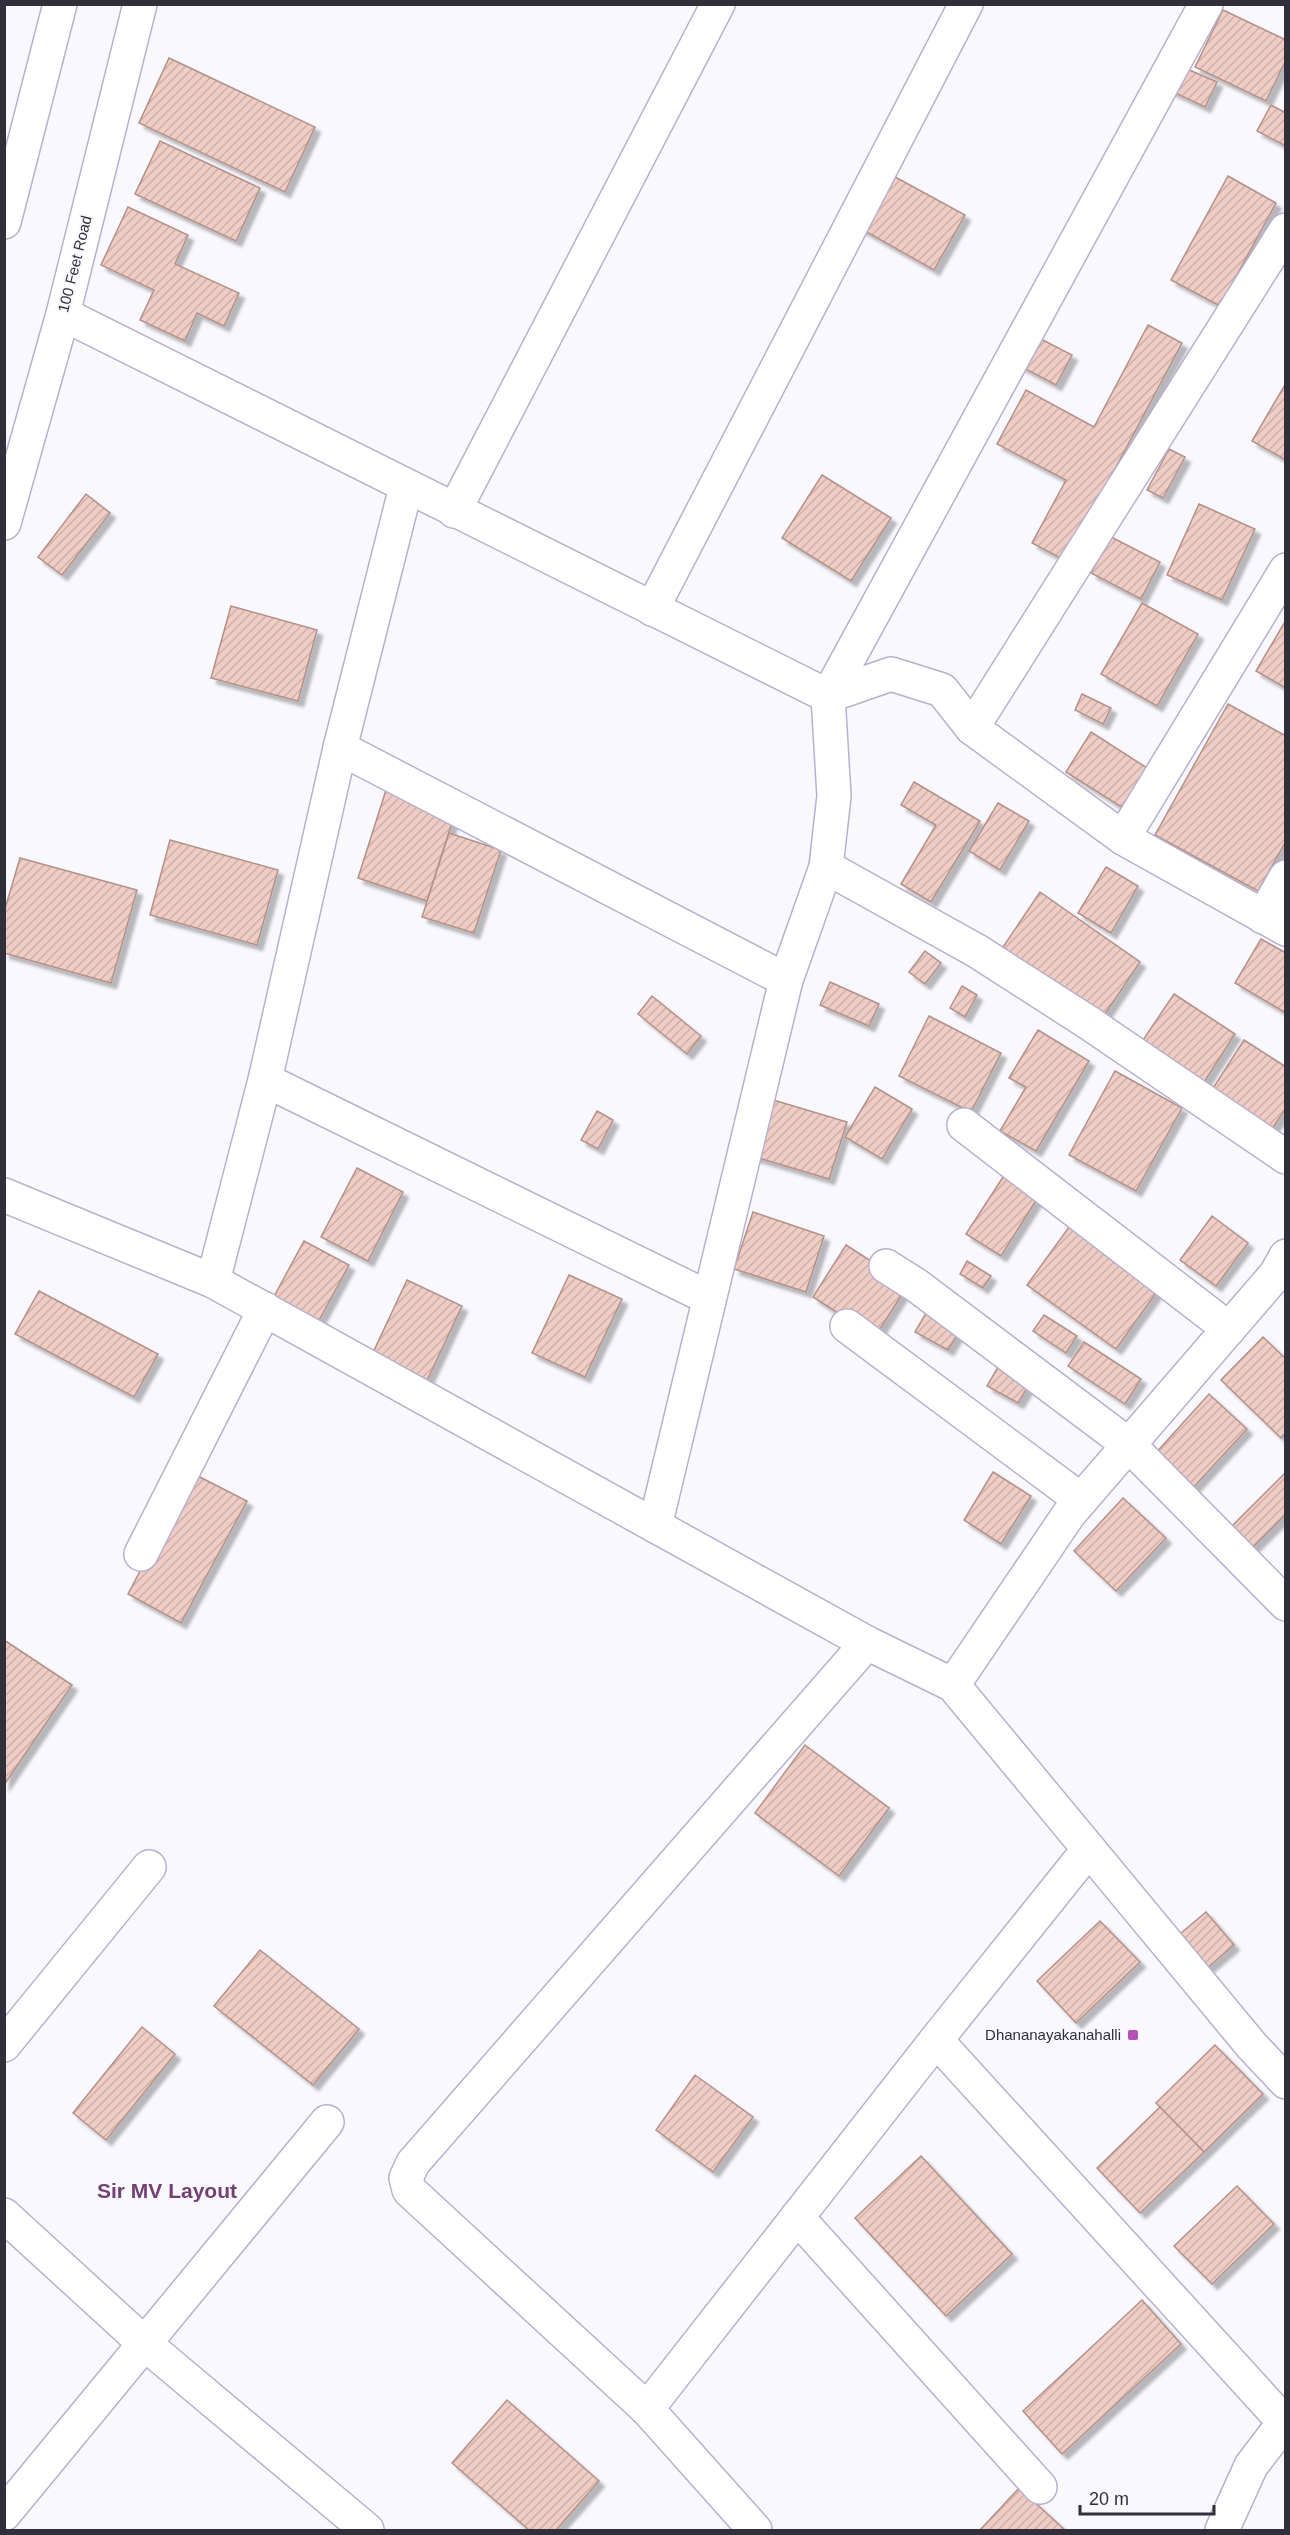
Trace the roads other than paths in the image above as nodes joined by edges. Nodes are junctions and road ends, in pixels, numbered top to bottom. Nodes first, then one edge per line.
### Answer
1 (60, 4) edge
2 (140, 4) edge
3 (718, 4) edge
4 (966, 4) edge
5 (1206, 4) edge
6 (4, 222) edge
7 (1286, 230) edge
8 (63, 314) junction
9 (406, 487) junction
10 (454, 512) junction
11 (4, 523) edge
12 (1286, 570) edge
13 (652, 609) junction
14 (828, 696) junction
15 (972, 728) junction
16 (340, 748) junction
17 (1123, 838) junction
18 (826, 867) junction
19 (1286, 877) edge
20 (1274, 923) edge
21 (786, 981) junction
22 (265, 1080) junction
23 (964, 1125) dead end
24 (1286, 1157) edge
25 (4, 1195) edge
26 (886, 1266) dead end
27 (1282, 1271) edge
28 (213, 1281) junction
29 (709, 1298) junction
30 (265, 1309) junction
31 (847, 1326) dead end
32 (1229, 1329) junction
33 (1129, 1445) junction
34 (1081, 1500) junction
35 (655, 1526) junction
36 (141, 1554) dead end
37 (1286, 1604) edge
38 (867, 1643) junction
39 (953, 1685) junction
40 (1089, 1849) junction
41 (149, 1867) dead end
42 (936, 2040) junction
43 (4, 2045) edge
44 (1286, 2082) edge
45 (327, 2122) dead end
46 (4, 2215) edge
47 (797, 2217) junction
48 (144, 2343) junction
49 (647, 2409) junction
50 (1285, 2421) edge
51 (1040, 2487) dead end
52 (4, 2514) edge
53 (367, 2530) edge
54 (755, 2530) edge
55 (1222, 2530) edge

1 - 6 street
2 - 8 street, 100 Feet Road
3 - 10 street
4 - 13 street
5 - 14 street
7 - 15 street
8 - 9 street
8 - 11 street, 100 Feet Road
9 - 10 street
9 - 16 street
10 - 13 street
12 - 17 street
13 - 14 street
14 - 15 street
14 - 18 street
15 - 17 street
16 - 21 street
16 - 22 street
17 - 20 street
18 - 21 street
18 - 24 street
19 - 20 street
21 - 29 street
22 - 28 street
22 - 29 street
23 - 32 street
25 - 28 street
26 - 33 street
27 - 32 street
28 - 30 street
29 - 35 street
30 - 35 street
30 - 36 street
31 - 34 street
32 - 33 street
33 - 34 street
33 - 37 street
34 - 39 street
35 - 38 street
38 - 39 street
38 - 49 street
39 - 40 street
40 - 42 street
40 - 44 street
41 - 43 street
42 - 47 street
42 - 50 street
45 - 48 street
46 - 48 street
47 - 49 street
47 - 51 street
48 - 52 street
48 - 53 street
49 - 54 street
50 - 55 street

